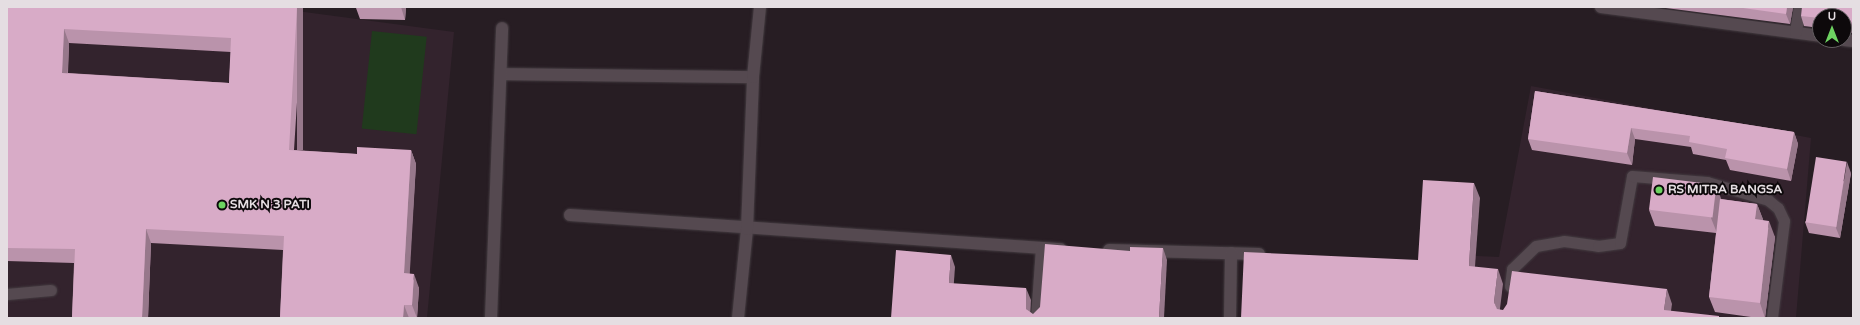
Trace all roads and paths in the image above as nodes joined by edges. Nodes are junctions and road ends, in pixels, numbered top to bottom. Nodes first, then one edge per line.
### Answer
1 (760, 7) edge
2 (1601, 7) edge
3 (1800, 7) edge
4 (502, 28) dead end
5 (1796, 32) junction
6 (1812, 35) edge
7 (500, 74) junction
8 (753, 77) junction
9 (570, 215) dead end
10 (747, 229) junction
11 (1042, 248) junction
12 (1074, 249) edge
13 (1098, 250) edge
14 (1231, 253) junction
15 (1270, 254) edge
16 (51, 290) dead end
17 (7, 294) edge
18 (1509, 297) edge
19 (491, 318) edge
20 (738, 318) edge
21 (1036, 318) edge
22 (1230, 318) edge
23 (1772, 318) edge

1 - 8 street
2 - 5 street
3 - 5 street
4 - 7 street
5 - 6 street
7 - 8 street
7 - 19 street
8 - 10 street
9 - 10 street
10 - 11 street
10 - 20 street
11 - 12 street
11 - 21 street
13 - 14 street
14 - 15 street
14 - 22 street
16 - 17 lane
18 - 23 lane

